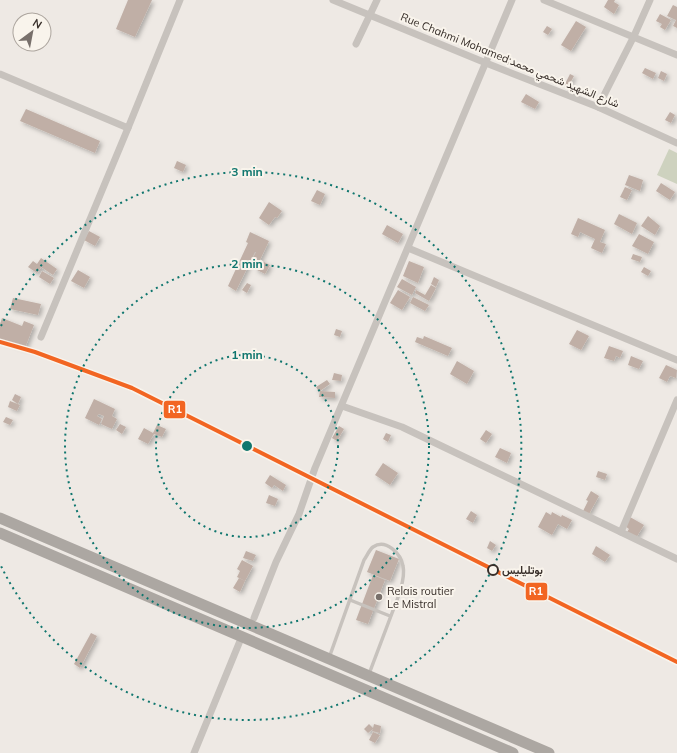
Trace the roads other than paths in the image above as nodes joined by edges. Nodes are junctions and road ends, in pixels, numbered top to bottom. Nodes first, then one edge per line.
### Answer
1 (180, 0) edge
2 (333, 0) edge
3 (377, 0) edge
4 (512, 0) edge
5 (544, 0) edge
6 (650, 0) edge
7 (371, 15) junction
8 (634, 36) junction
9 (356, 44) dead end
10 (677, 55) edge
11 (486, 63) junction
12 (0, 74) edge
13 (598, 107) junction
14 (128, 128) junction
15 (677, 143) edge
16 (408, 248) junction
17 (42, 337) dead end
18 (677, 360) edge
19 (677, 400) edge
20 (342, 406) junction
21 (0, 518) edge
22 (621, 532) junction
23 (0, 533) edge
24 (677, 559) edge
25 (350, 600) junction
26 (390, 616) junction
27 (254, 618) dead end
28 (242, 636) junction
29 (329, 658) junction
30 (369, 675) junction
31 (194, 753) edge
32 (513, 753) edge
33 (549, 753) edge

1 - 14 street
2 - 7 street, Rue Chahmi Mohamed;شارع الشهيد شحمي محمد
3 - 7 street
4 - 11 street
5 - 8 street
6 - 8 street
7 - 9 street
7 - 11 street, Rue Chahmi Mohamed;شارع الشهيد شحمي محمد
8 - 10 street
8 - 13 street
11 - 13 street, Rue Chahmi Mohamed;شارع الشهيد شحمي محمد
11 - 16 street
12 - 14 street
13 - 15 street, Rue Chahmi Mohamed;شارع الشهيد شحمي محمد
14 - 17 street
16 - 18 street
16 - 20 street
19 - 22 street
20 - 22 street
20 - 27 street
21 - 29 highway
22 - 24 street
23 - 28 highway
25 - 26 lane
25 - 26 lane
25 - 29 lane
26 - 30 lane
28 - 31 street
28 - 32 highway
29 - 30 highway
30 - 33 highway

